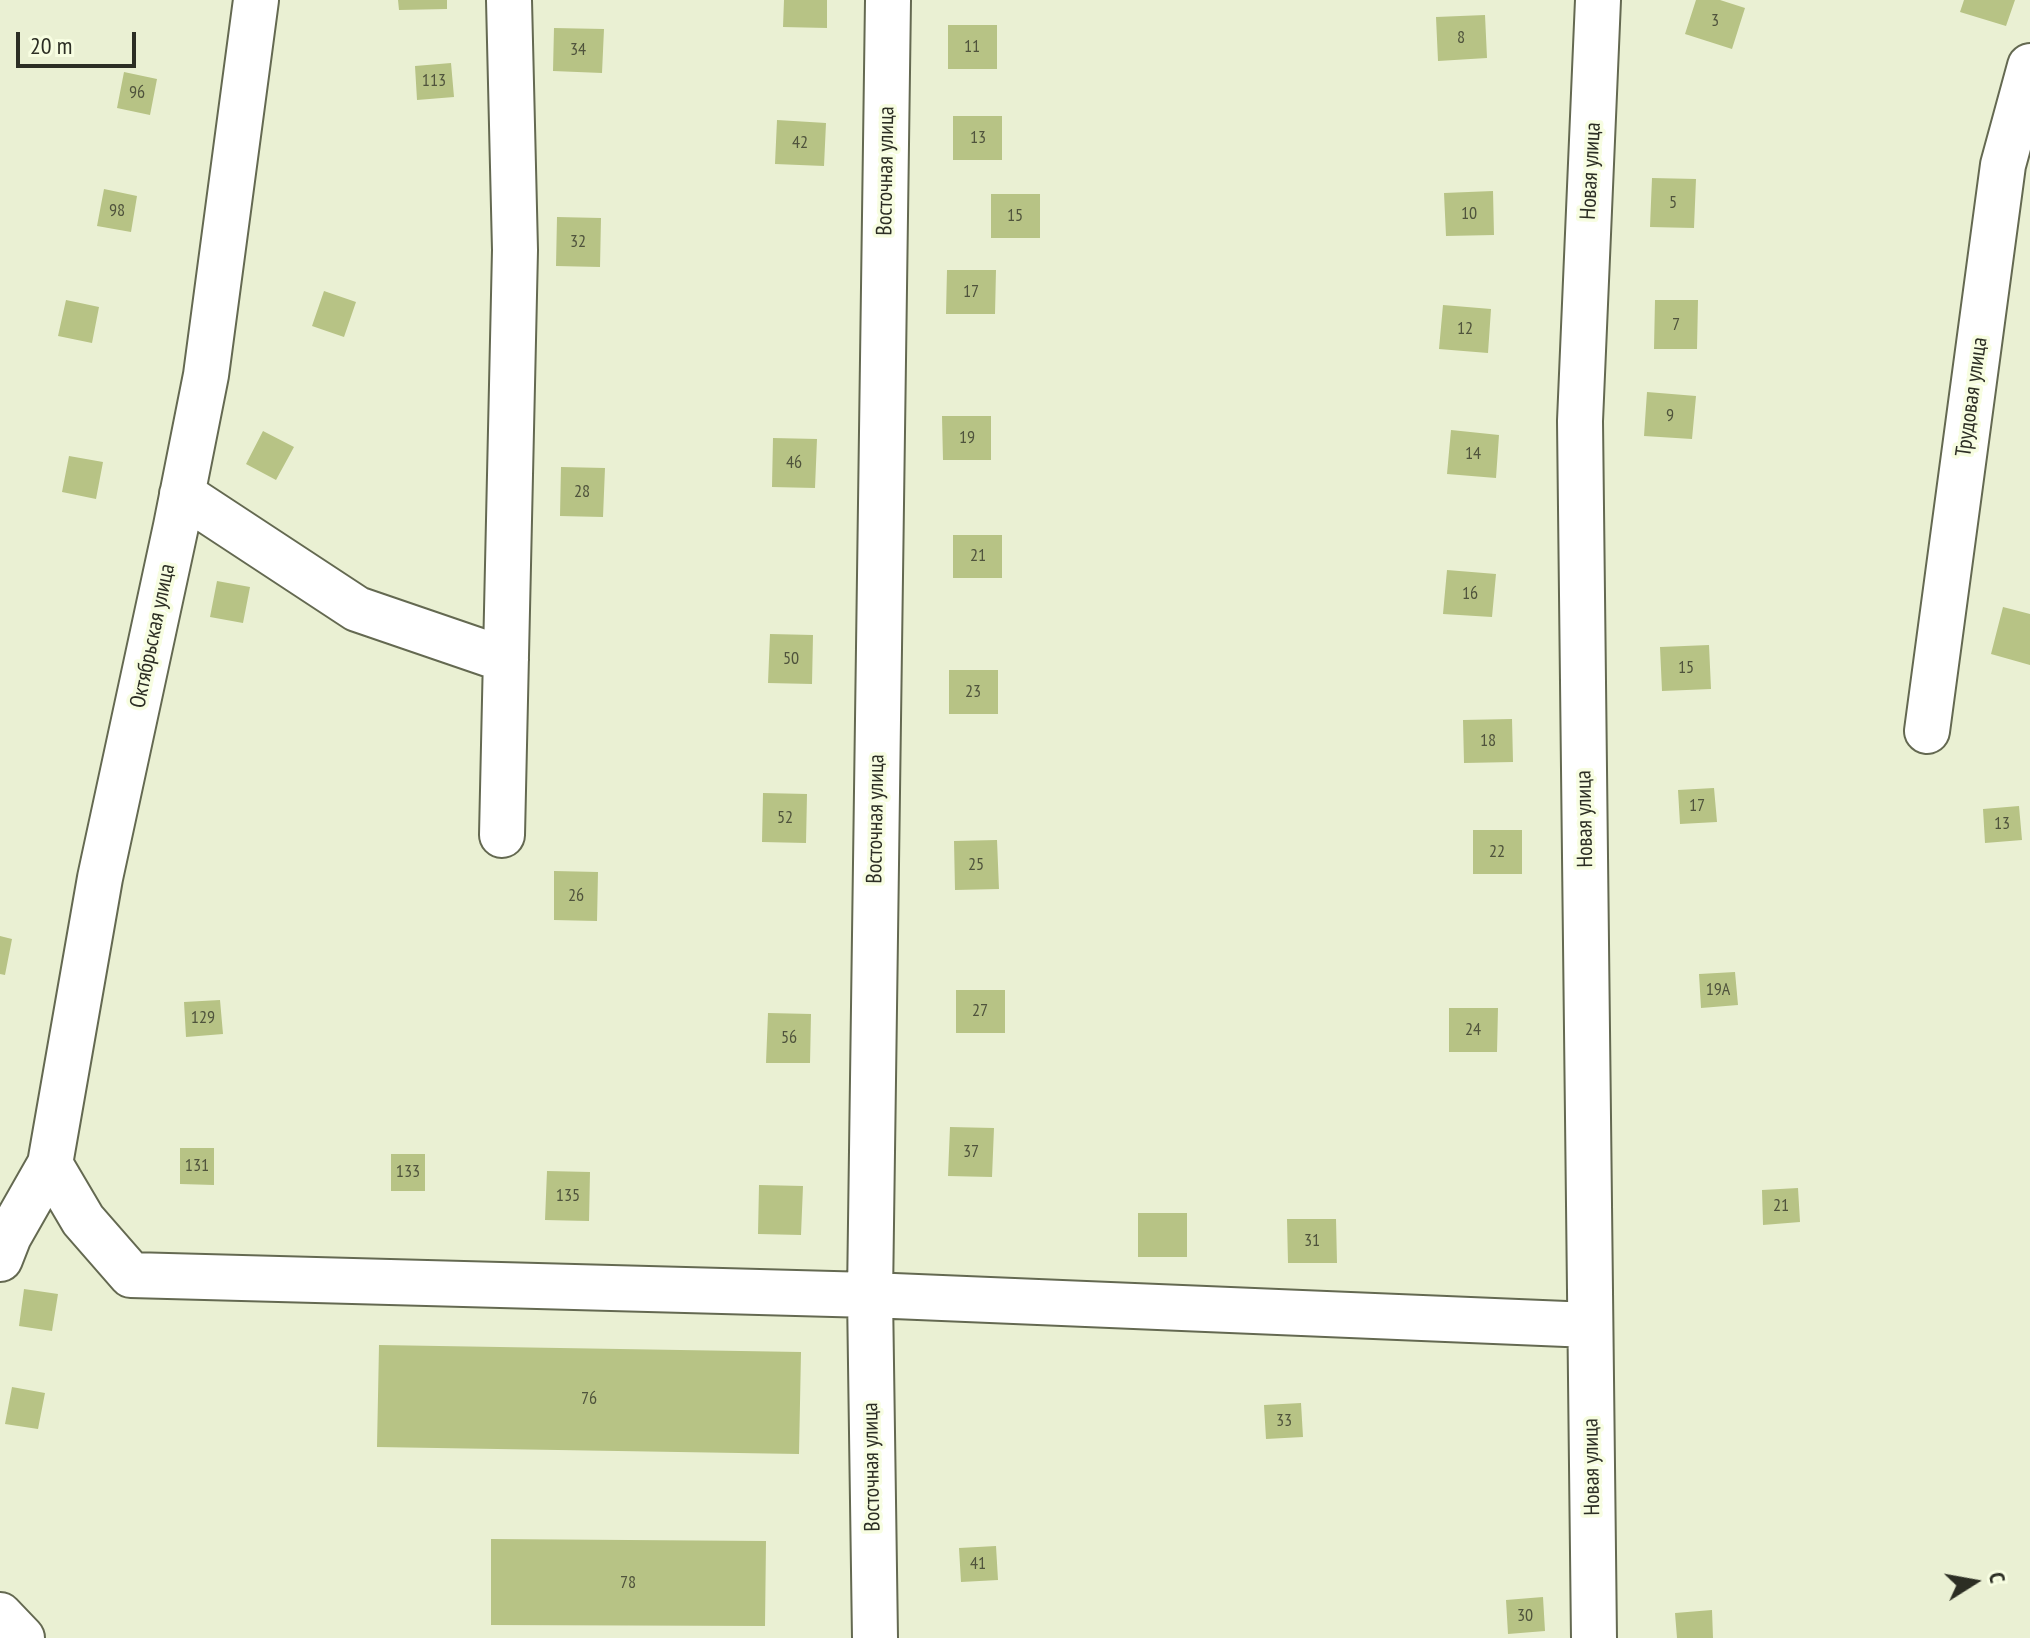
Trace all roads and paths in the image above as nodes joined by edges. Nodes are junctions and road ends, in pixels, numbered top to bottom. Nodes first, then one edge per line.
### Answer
1 (256, 0) edge
2 (509, 0) edge
3 (888, 0) edge
4 (1598, 0) edge
5 (2030, 66) edge
6 (182, 494) junction
7 (506, 660) junction
8 (1927, 731) dead end
9 (502, 835) dead end
10 (50, 1164) junction
11 (0, 1259) edge
12 (870, 1295) junction
13 (1590, 1325) junction
14 (0, 1615) edge
15 (22, 1638) edge
16 (875, 1638) edge
17 (1594, 1638) edge

1 - 6 street, Октябрьская улица
2 - 7 street
3 - 12 street, Восточная улица
4 - 13 street, Новая улица
5 - 8 street, Трудовая улица
6 - 7 street
6 - 10 street, Октябрьская улица
7 - 9 street
10 - 11 street, Октябрьская улица
10 - 12 street
12 - 13 street
12 - 16 street, Восточная улица
13 - 17 street, Новая улица
14 - 15 street

